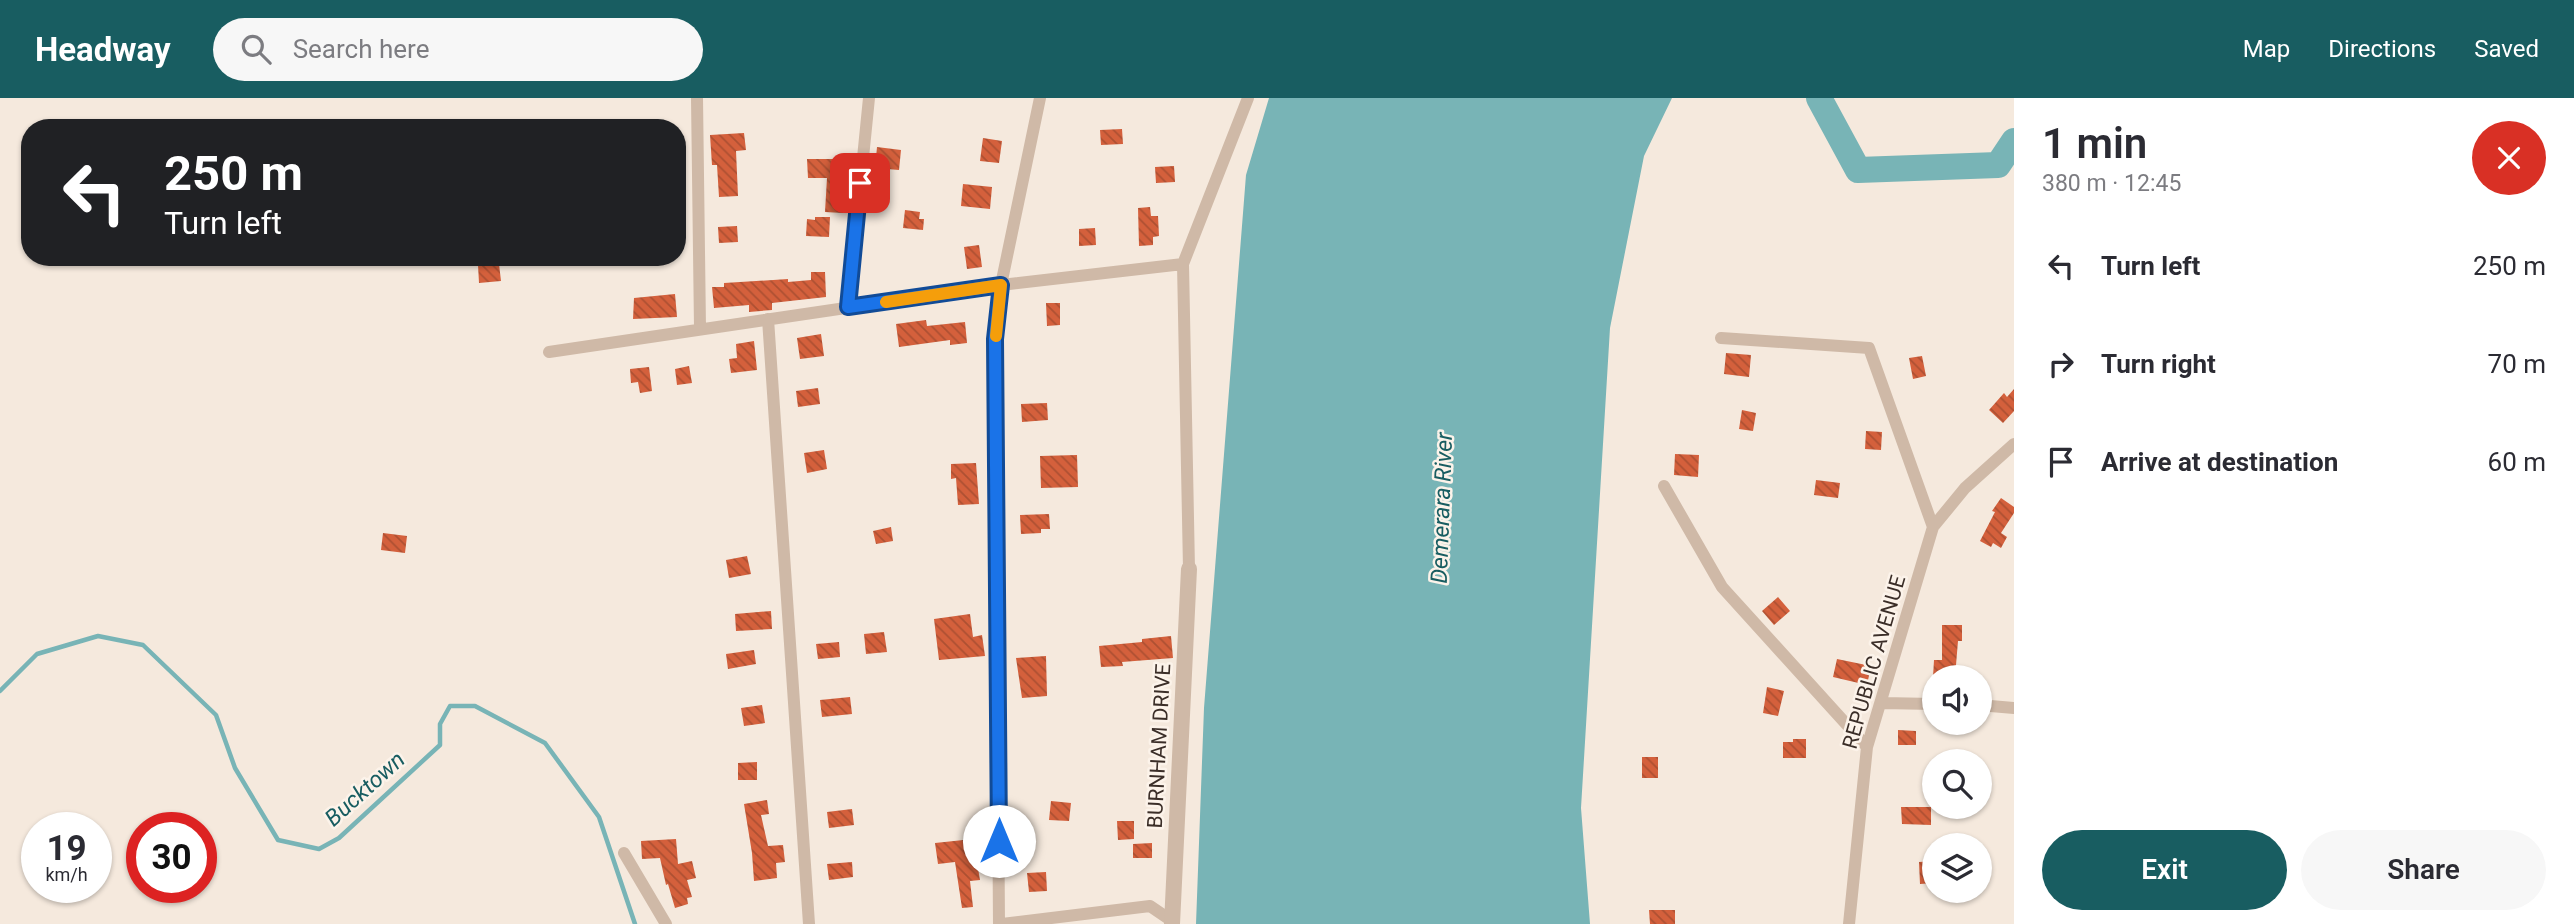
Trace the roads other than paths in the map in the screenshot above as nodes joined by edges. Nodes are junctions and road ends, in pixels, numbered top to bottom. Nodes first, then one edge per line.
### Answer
1 (697, 98) edge
2 (869, 98) edge
3 (1040, 98) edge
4 (1248, 98) edge
5 (1183, 264) junction
6 (1001, 285) junction
7 (848, 307) junction
8 (768, 319) junction
9 (699, 328) junction
10 (1721, 338) dead end
11 (549, 352) dead end
12 (2014, 444) edge
13 (1664, 486) dead end
14 (1933, 527) junction
15 (1189, 569) joint
16 (1882, 703) junction
17 (1922, 704) edge
18 (1992, 706) edge
19 (2014, 708) edge
20 (1867, 747) junction
21 (624, 853) dead end
22 (1172, 922) edge
23 (666, 924) edge
24 (809, 924) edge
25 (1001, 924) edge
26 (1849, 924) edge

1 - 9 street
2 - 7 street
3 - 6 street
4 - 5 street
5 - 6 street
5 - 15 street
6 - 7 street
6 - 25 street
7 - 8 street
8 - 9 street
8 - 24 street
9 - 11 street
10 - 14 street
12 - 14 street, REPUBLIC AVENUE
13 - 20 street
14 - 16 street, REPUBLIC AVENUE
15 - 22 street, BURNHAM DRIVE
16 - 17 street
16 - 20 street, REPUBLIC AVENUE
18 - 19 street
20 - 26 street, REPUBLIC AVENUE
21 - 23 street
22 - 25 street

